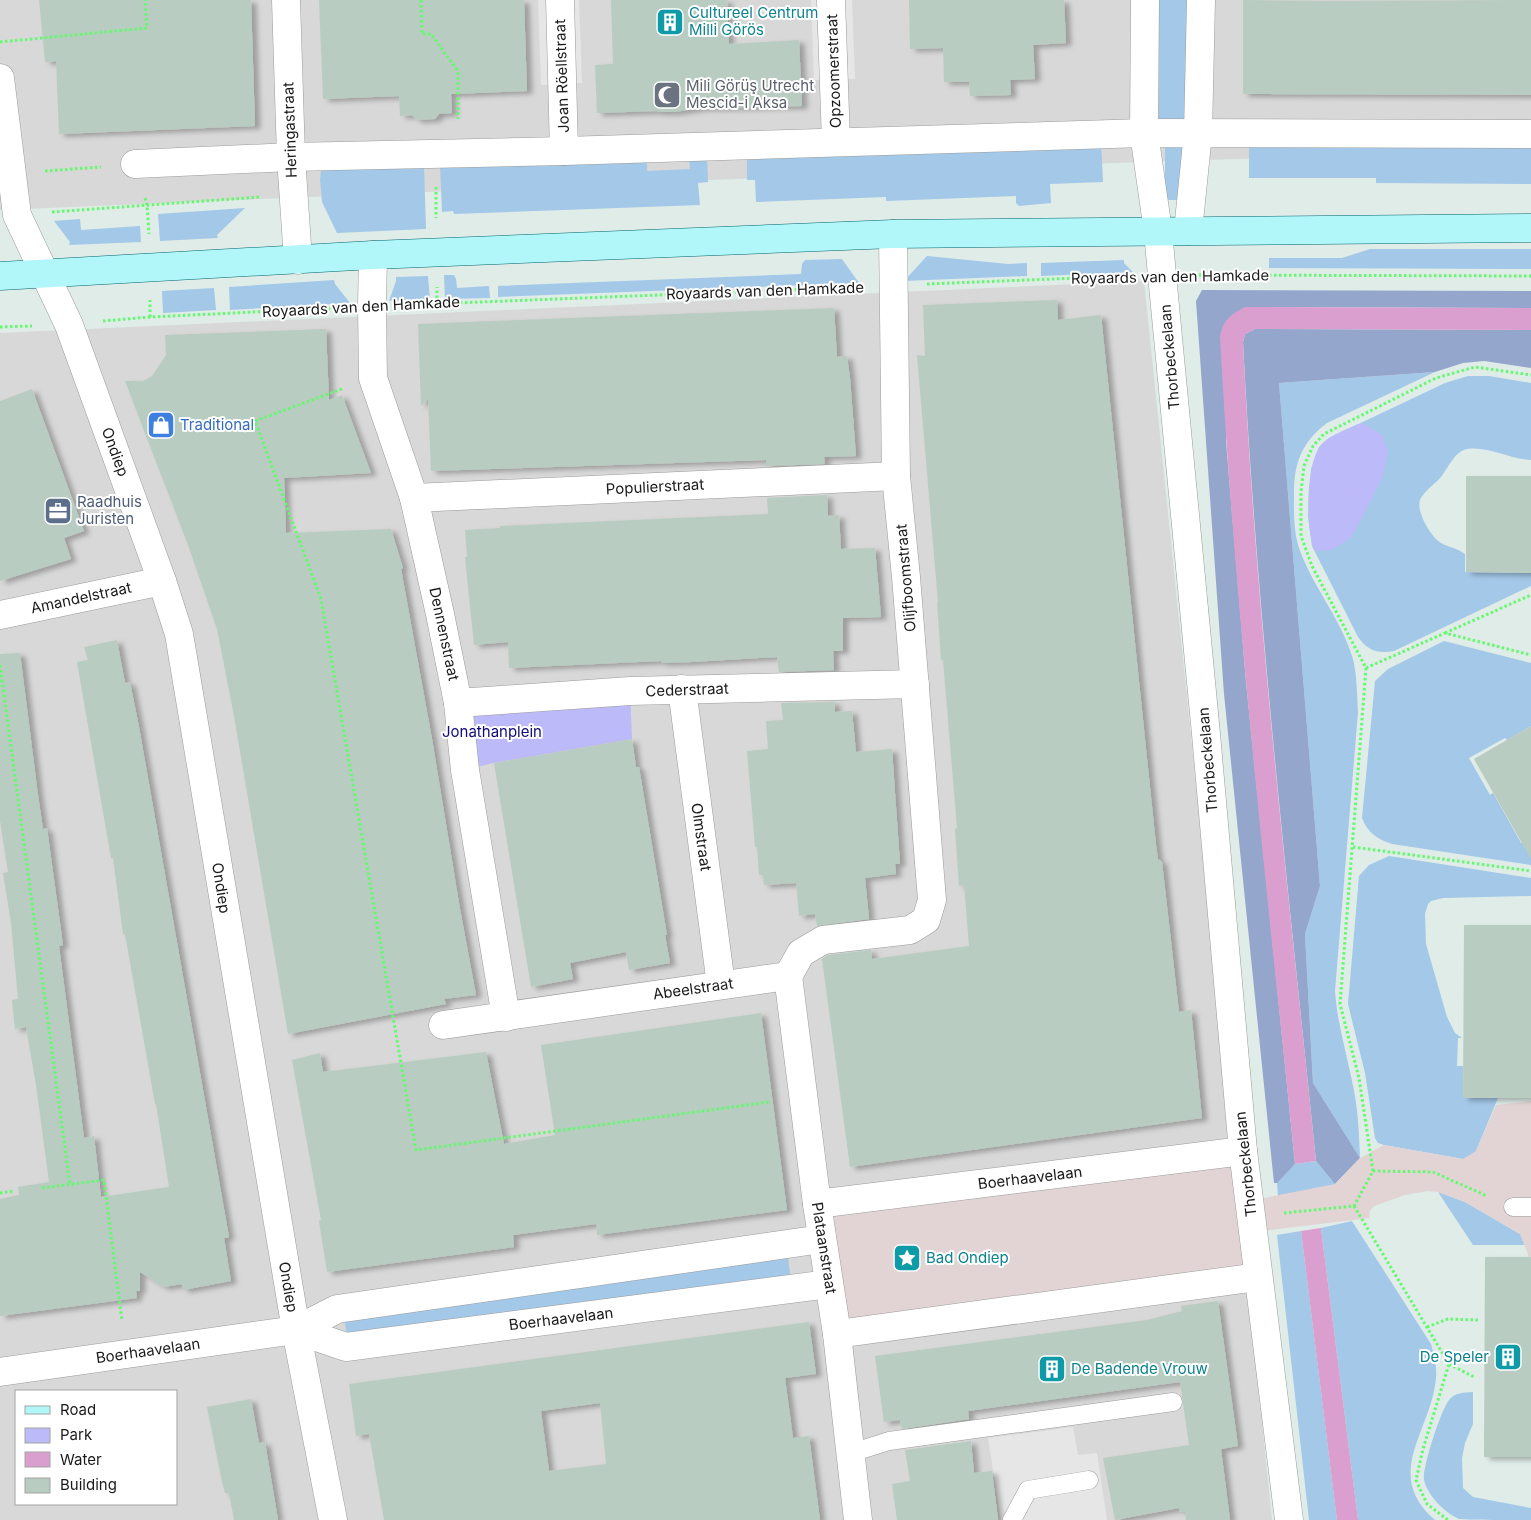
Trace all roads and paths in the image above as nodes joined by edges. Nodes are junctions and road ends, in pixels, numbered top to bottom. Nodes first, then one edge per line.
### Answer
1 (145, 0) edge
2 (286, 0) edge
3 (420, 0) edge
4 (560, 0) edge
5 (831, 0) edge
6 (1145, 0) edge
7 (1201, 0) edge
8 (0, 42) edge
9 (0, 78) edge
10 (1144, 133) junction
11 (1198, 133) junction
12 (1531, 134) edge
13 (836, 142) junction
14 (564, 151) junction
15 (459, 154) junction
16 (291, 157) junction
17 (135, 164) junction
18 (11, 173) junction
19 (293, 195) junction
20 (147, 205) junction
21 (16, 215) junction
22 (1531, 228) edge
23 (1158, 231) junction
24 (1188, 231) junction
25 (893, 234) junction
26 (373, 256) junction
27 (298, 260) junction
28 (151, 266) junction
29 (45, 273) junction
30 (1162, 275) junction
31 (0, 276) edge
32 (1531, 276) edge
33 (895, 286) junction
34 (372, 306) junction
35 (150, 317) junction
36 (69, 324) junction
37 (0, 328) edge
38 (1531, 375) edge
39 (373, 378) junction
40 (896, 476) junction
41 (414, 498) junction
42 (162, 581) junction
43 (1531, 596) edge
44 (0, 615) edge
45 (1445, 632) junction
46 (1531, 655) edge
47 (0, 665) edge
48 (1366, 668) junction
49 (915, 684) junction
50 (682, 689) junction
51 (458, 703) junction
52 (1353, 847) junction
53 (1531, 871) edge
54 (788, 976) junction
55 (721, 985) junction
56 (506, 1017) junction
57 (443, 1025) dead end
58 (803, 1097) junction
59 (1243, 1151) junction
60 (1373, 1171) junction
61 (70, 1185) junction
62 (42, 1188) dead end
63 (15, 1191) dead end
64 (0, 1193) edge
65 (817, 1204) junction
66 (1354, 1206) junction
67 (1513, 1207) joint
68 (1531, 1207) edge
69 (1251, 1216) junction
70 (822, 1239) junction
71 (1258, 1277) junction
72 (829, 1284) junction
73 (1478, 1320) dead end
74 (1427, 1327) junction
75 (296, 1330) junction
76 (837, 1334) junction
77 (126, 1354) junction
78 (1449, 1364) junction
79 (0, 1372) edge
80 (1474, 1377) dead end
81 (1173, 1402) dead end
82 (851, 1453) junction
83 (1089, 1480) dead end
84 (333, 1520) edge
85 (858, 1520) edge
86 (1012, 1520) edge
87 (1289, 1520) edge
88 (1448, 1520) edge

1 - 8 path
2 - 16 street, Heringastraat
3 - 15 path
4 - 14 street, Joan Röellstraat
5 - 13 street, Opzoomerstraat
6 - 10 street, Thorbeckelaan
7 - 11 street
9 - 18 street, Ondiep
10 - 11 street
10 - 13 street
10 - 23 street, Thorbeckelaan
11 - 12 street
11 - 24 street
13 - 14 street
14 - 15 street
15 - 16 street
16 - 17 street
16 - 19 street, Heringastraat
17 - 18 path
17 - 20 path
18 - 21 street, Ondiep
19 - 20 path
19 - 27 street, Heringastraat
20 - 21 path
20 - 28 path
21 - 29 street, Ondiep
22 - 24 street
23 - 24 street
23 - 25 street
23 - 30 street, Thorbeckelaan
25 - 26 street
25 - 33 street, Olijfboomstraat
26 - 27 street
26 - 34 street, Dennenstraat
27 - 28 street
28 - 29 street
28 - 35 path
29 - 31 street
29 - 36 street, Ondiep
30 - 32 path, Royaards van den Hamkade
30 - 33 path, Royaards van den Hamkade
30 - 59 street, Thorbeckelaan
33 - 34 path, Royaards van den Hamkade
33 - 40 street, Olijfboomstraat
34 - 35 path, Royaards van den Hamkade
34 - 39 street, Dennenstraat
35 - 36 path, Royaards van den Hamkade
36 - 37 path, Royaards van den Hamkade
36 - 42 street, Ondiep
38 - 48 path
39 - 41 street, Dennenstraat
39 - 58 path
40 - 41 street, Populierstraat
40 - 49 street, Olijfboomstraat
41 - 51 street, Dennenstraat
42 - 44 street, Amandelstraat
42 - 75 street, Ondiep
43 - 45 path
45 - 46 path
45 - 48 path
47 - 61 path
48 - 52 path
49 - 50 street, Cederstraat
49 - 54 street, Olijfboomstraat
50 - 51 street, Cederstraat
50 - 55 street, Olmstraat
51 - 56 street, Dennenstraat
52 - 53 path
52 - 60 path
54 - 55 street, Abeelstraat
54 - 58 street, Plataanstraat
55 - 56 street, Abeelstraat
56 - 57 street, Abeelstraat
58 - 65 street, Plataanstraat
59 - 65 street, Boerhaavelaan
59 - 69 street, Thorbeckelaan
60 - 66 path
60 - 67 path
61 - 62 path
61 - 77 path
63 - 64 path
65 - 70 street, Plataanstraat
66 - 69 path
66 - 74 path
67 - 68 lane
69 - 71 street, Thorbeckelaan
70 - 72 street, Plataanstraat
70 - 75 street, Boerhaavelaan
71 - 76 street
71 - 87 street, Thorbeckelaan
72 - 75 street, Boerhaavelaan
72 - 76 street, Plataanstraat
73 - 74 path
74 - 78 path
75 - 77 street, Boerhaavelaan
75 - 84 street, Ondiep
76 - 82 street, Plataanstraat
77 - 79 street, Boerhaavelaan
78 - 80 path
78 - 88 path
81 - 82 lane
82 - 85 street, Plataanstraat
83 - 86 lane

